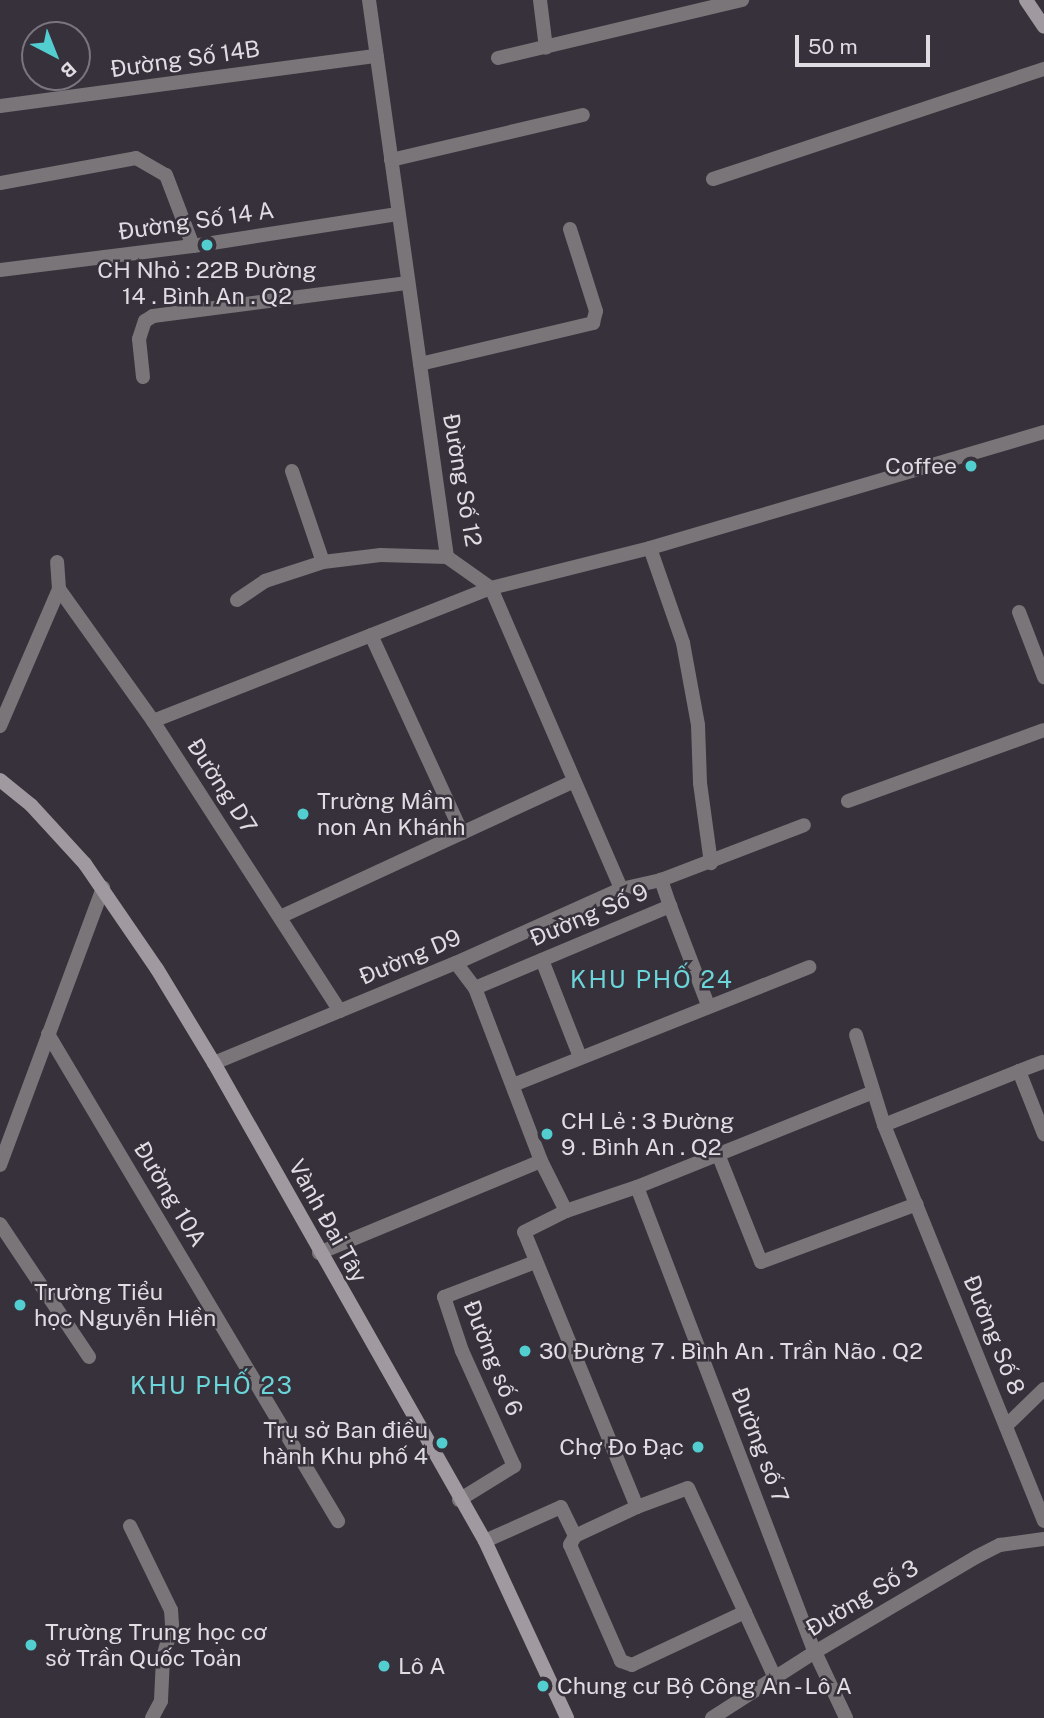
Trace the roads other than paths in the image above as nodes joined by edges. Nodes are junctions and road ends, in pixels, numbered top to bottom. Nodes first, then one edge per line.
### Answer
1 (369, 0) edge
2 (540, 0) edge
3 (742, 0) edge
4 (1026, 0) edge
5 (725, 2) edge
6 (1042, 21) edge
7 (546, 48) junction
8 (377, 56) junction
9 (498, 58) dead end
10 (1044, 69) edge
11 (0, 106) edge
12 (583, 116) dead end
13 (391, 160) junction
14 (713, 179) dead end
15 (0, 183) edge
16 (398, 214) junction
17 (570, 229) dead end
18 (193, 246) junction
19 (0, 270) edge
20 (408, 283) junction
21 (419, 364) junction
22 (142, 377) dead end
23 (1044, 432) edge
24 (292, 471) dead end
25 (650, 548) junction
26 (447, 557) junction
27 (57, 562) dead end
28 (323, 562) junction
29 (491, 587) junction
30 (59, 589) junction
31 (237, 600) dead end
32 (1019, 612) dead end
33 (371, 635) junction
34 (1044, 677) edge
35 (153, 722) junction
36 (0, 726) edge
37 (1044, 730) edge
38 (0, 780) edge
39 (574, 781) junction
40 (848, 801) dead end
41 (804, 825) dead end
42 (462, 833) junction
43 (711, 863) junction
44 (661, 880) junction
45 (103, 888) junction
46 (621, 889) junction
47 (670, 906) junction
48 (279, 918) junction
49 (542, 960) junction
50 (456, 963) junction
51 (809, 967) dead end
52 (475, 988) junction
53 (708, 1005) junction
54 (340, 1011) junction
55 (48, 1034) junction
56 (856, 1035) dead end
57 (580, 1057) junction
58 (1042, 1062) dead end
59 (214, 1063) junction
60 (1019, 1072) junction
61 (513, 1085) junction
62 (873, 1092) junction
63 (884, 1125) junction
64 (1044, 1134) edge
65 (718, 1154) junction
66 (541, 1161) junction
67 (0, 1165) edge
68 (636, 1186) junction
69 (917, 1205) junction
70 (566, 1211) junction
71 (0, 1224) edge
72 (319, 1254) junction
73 (535, 1262) junction
74 (89, 1357) dead end
75 (1044, 1389) edge
76 (1006, 1426) junction
77 (459, 1500) junction
78 (637, 1507) junction
79 (338, 1521) dead end
80 (1044, 1521) edge
81 (130, 1526) dead end
82 (575, 1536) junction
83 (1044, 1539) edge
84 (485, 1541) junction
85 (745, 1612) junction
86 (815, 1652) junction
87 (775, 1678) junction
88 (718, 1716) edge
89 (152, 1718) edge
90 (567, 1718) edge
91 (846, 1718) edge

1 - 8 street, Đường Số 12
2 - 7 street
3 - 5 street
4 - 6 street
5 - 7 street
7 - 9 street
8 - 11 street, Đường Số 14B
8 - 13 street, Đường Số 12
10 - 14 street
12 - 13 street
13 - 16 street, Đường Số 12
15 - 18 street
16 - 18 street, Đường Số 14 A
16 - 20 street, Đường Số 12
17 - 21 street
18 - 19 street, Đường Số 14 A
20 - 21 street, Đường Số 12
20 - 22 street
21 - 26 street, Đường Số 12
23 - 25 street
24 - 28 street
25 - 29 street
25 - 43 street
26 - 28 street
26 - 29 street, Đường Số 12
27 - 30 street
28 - 31 street
29 - 33 street
29 - 39 street
30 - 35 street, Đường D7
30 - 36 street
32 - 34 street
33 - 35 street
33 - 42 street
35 - 48 street, Đường D7
37 - 40 street
38 - 45 street, Vành Đai Tây
39 - 42 street
39 - 46 street
41 - 43 street, Đường Số 9
42 - 48 street
43 - 44 street, Đường Số 9
44 - 46 street, Đường D9
44 - 47 street, Đường Số 9
45 - 55 street
45 - 59 street, Vành Đai Tây
46 - 50 street, Đường D9
47 - 49 street, Đường Số 9
47 - 53 street
48 - 54 street, Đường D7
49 - 52 street, Đường Số 9
49 - 57 street
50 - 52 street
50 - 54 street, Đường D9
51 - 53 street
52 - 61 street
53 - 57 street
54 - 59 street, Đường D9
55 - 67 street
55 - 79 street, Đường 10A
56 - 62 street, Đường Số 8
57 - 61 street
58 - 60 street
59 - 72 street, Vành Đai Tây
60 - 63 street
60 - 64 street
61 - 66 street
62 - 63 street, Đường Số 8
62 - 65 street
63 - 69 street, Đường Số 8
65 - 68 street
65 - 69 street
66 - 70 street
66 - 72 street
68 - 70 street
68 - 86 street, Đường số 7
69 - 76 street, Đường Số 8
70 - 73 street
71 - 74 street
72 - 77 street, Vành Đai Tây
73 - 77 street, Đường số 6
73 - 78 street
75 - 76 street
76 - 80 street, Đường Số 8
77 - 84 street, Vành Đai Tây
78 - 82 street
78 - 85 street
81 - 89 street
82 - 84 street
82 - 85 street
83 - 86 street, Đường Số 3
84 - 90 street, Vành Đai Tây
85 - 87 street
86 - 87 street, Đường Số 3
86 - 91 street, Đường số 7
87 - 88 street, Đường Số 3

